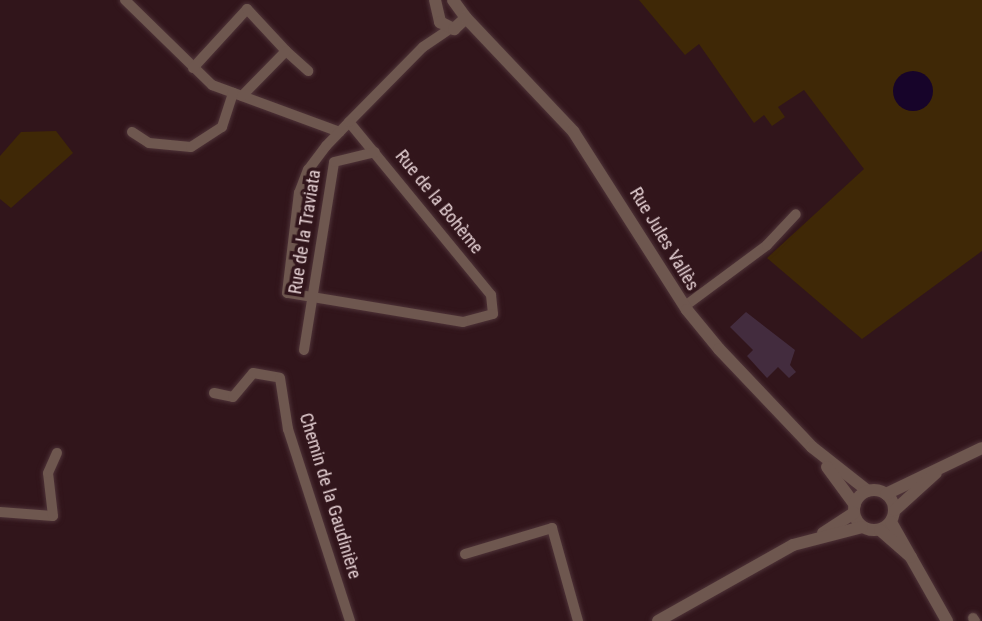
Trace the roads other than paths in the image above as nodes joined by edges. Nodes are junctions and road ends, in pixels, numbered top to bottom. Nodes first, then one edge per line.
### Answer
1 (127, 1) edge
2 (454, 1) edge
3 (438, 10) edge
4 (458, 25) junction
5 (423, 47) junction
6 (286, 51) junction
7 (193, 68) junction
8 (308, 71) dead end
9 (237, 94) junction
10 (349, 121) junction
11 (132, 132) dead end
12 (340, 132) junction
13 (375, 152) junction
14 (796, 214) dead end
15 (313, 298) junction
16 (685, 306) junction
17 (304, 350) dead end
18 (214, 393) dead end
19 (812, 447) junction
20 (982, 448) edge
21 (57, 453) dead end
22 (941, 468) junction
23 (868, 491) junction
24 (886, 494) junction
25 (855, 509) junction
26 (0, 512) edge
27 (888, 521) junction
28 (862, 527) junction
29 (817, 537) junction
30 (465, 554) dead end
31 (350, 621) edge
32 (578, 621) edge
33 (658, 621) edge
34 (947, 621) edge

1 - 7 street
2 - 3 street
2 - 4 street
3 - 4 street
3 - 5 street
4 - 5 street
4 - 16 street, Rue Jules Vallès
5 - 10 street
6 - 7 street
6 - 8 street
6 - 9 street
7 - 9 street
9 - 11 street
9 - 12 street
10 - 12 street
10 - 13 street, Rue de la Bohème
12 - 15 street
13 - 15 street, Rue de la Traviata
13 - 15 street, Rue de la Bohème
14 - 16 street
15 - 17 street, Rue de la Traviata
16 - 19 street, Rue Jules Vallès
18 - 31 street, Chemin de la Gaudinière
19 - 23 street, Rue Jules Vallès
19 - 25 street, Rue Jules Vallès
20 - 22 street
21 - 26 street
22 - 24 street
22 - 27 street
23 - 24 street
23 - 25 street
24 - 27 street
25 - 28 street, Rue Jules Vallès
25 - 29 street
27 - 28 street
27 - 34 street
28 - 29 street
29 - 33 street
30 - 32 street

